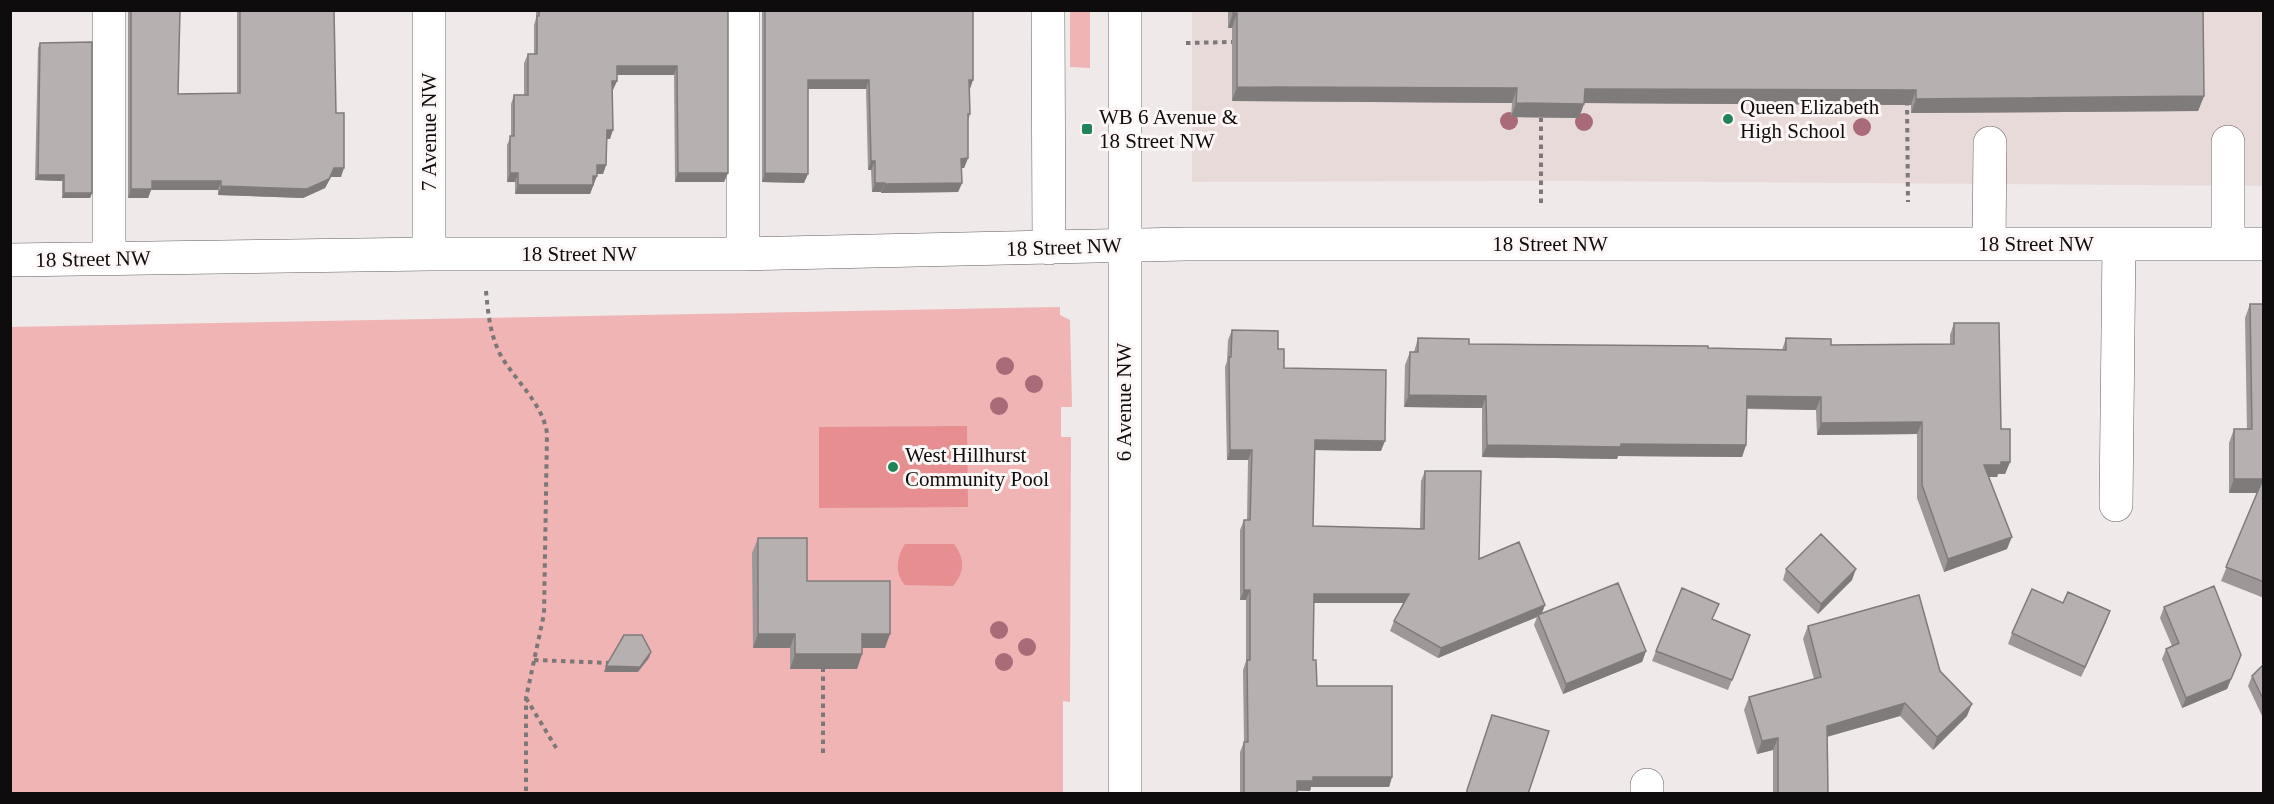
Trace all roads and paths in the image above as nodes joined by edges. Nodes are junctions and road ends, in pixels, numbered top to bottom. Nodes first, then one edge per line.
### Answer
1 (109, 10) edge
2 (429, 10) edge
3 (743, 10) edge
4 (1048, 10) edge
5 (1125, 10) edge
6 (1232, 42) dead end
7 (1186, 43) dead end
8 (1907, 90) edge
9 (1541, 118) edge
10 (2228, 142) dead end
11 (1990, 143) dead end
12 (1908, 202) dead end
13 (1541, 203) dead end
14 (1989, 244) junction
15 (2119, 244) junction
16 (2228, 244) junction
17 (2264, 244) edge
18 (1125, 245) junction
19 (1049, 248) junction
20 (429, 254) junction
21 (483, 254) junction
22 (743, 254) junction
23 (109, 258) junction
24 (10, 260) edge
25 (2116, 505) dead end
26 (534, 660) junction
27 (615, 663) edge
28 (823, 669) edge
29 (526, 698) junction
30 (558, 751) dead end
31 (823, 753) dead end
32 (526, 794) edge
33 (1125, 794) edge

1 - 23 street
2 - 20 street, 7 Avenue NW
3 - 22 street
4 - 19 street
5 - 18 street, 6 Avenue NW
6 - 7 path
8 - 12 path
9 - 13 path
10 - 16 street
11 - 14 street
14 - 15 street, 18 Street NW
14 - 18 street, 18 Street NW
15 - 16 street, 18 Street NW
15 - 25 street, 18 Street NW
16 - 17 street, 18 Street NW
18 - 19 street, 18 Street NW
18 - 33 street, 6 Avenue NW
19 - 22 street, 18 Street NW
20 - 21 street, 18 Street NW
20 - 23 street, 18 Street NW
21 - 22 street, 18 Street NW
21 - 26 path
23 - 24 street, 18 Street NW
26 - 27 path
26 - 29 path
28 - 31 path
29 - 30 path
29 - 32 path

